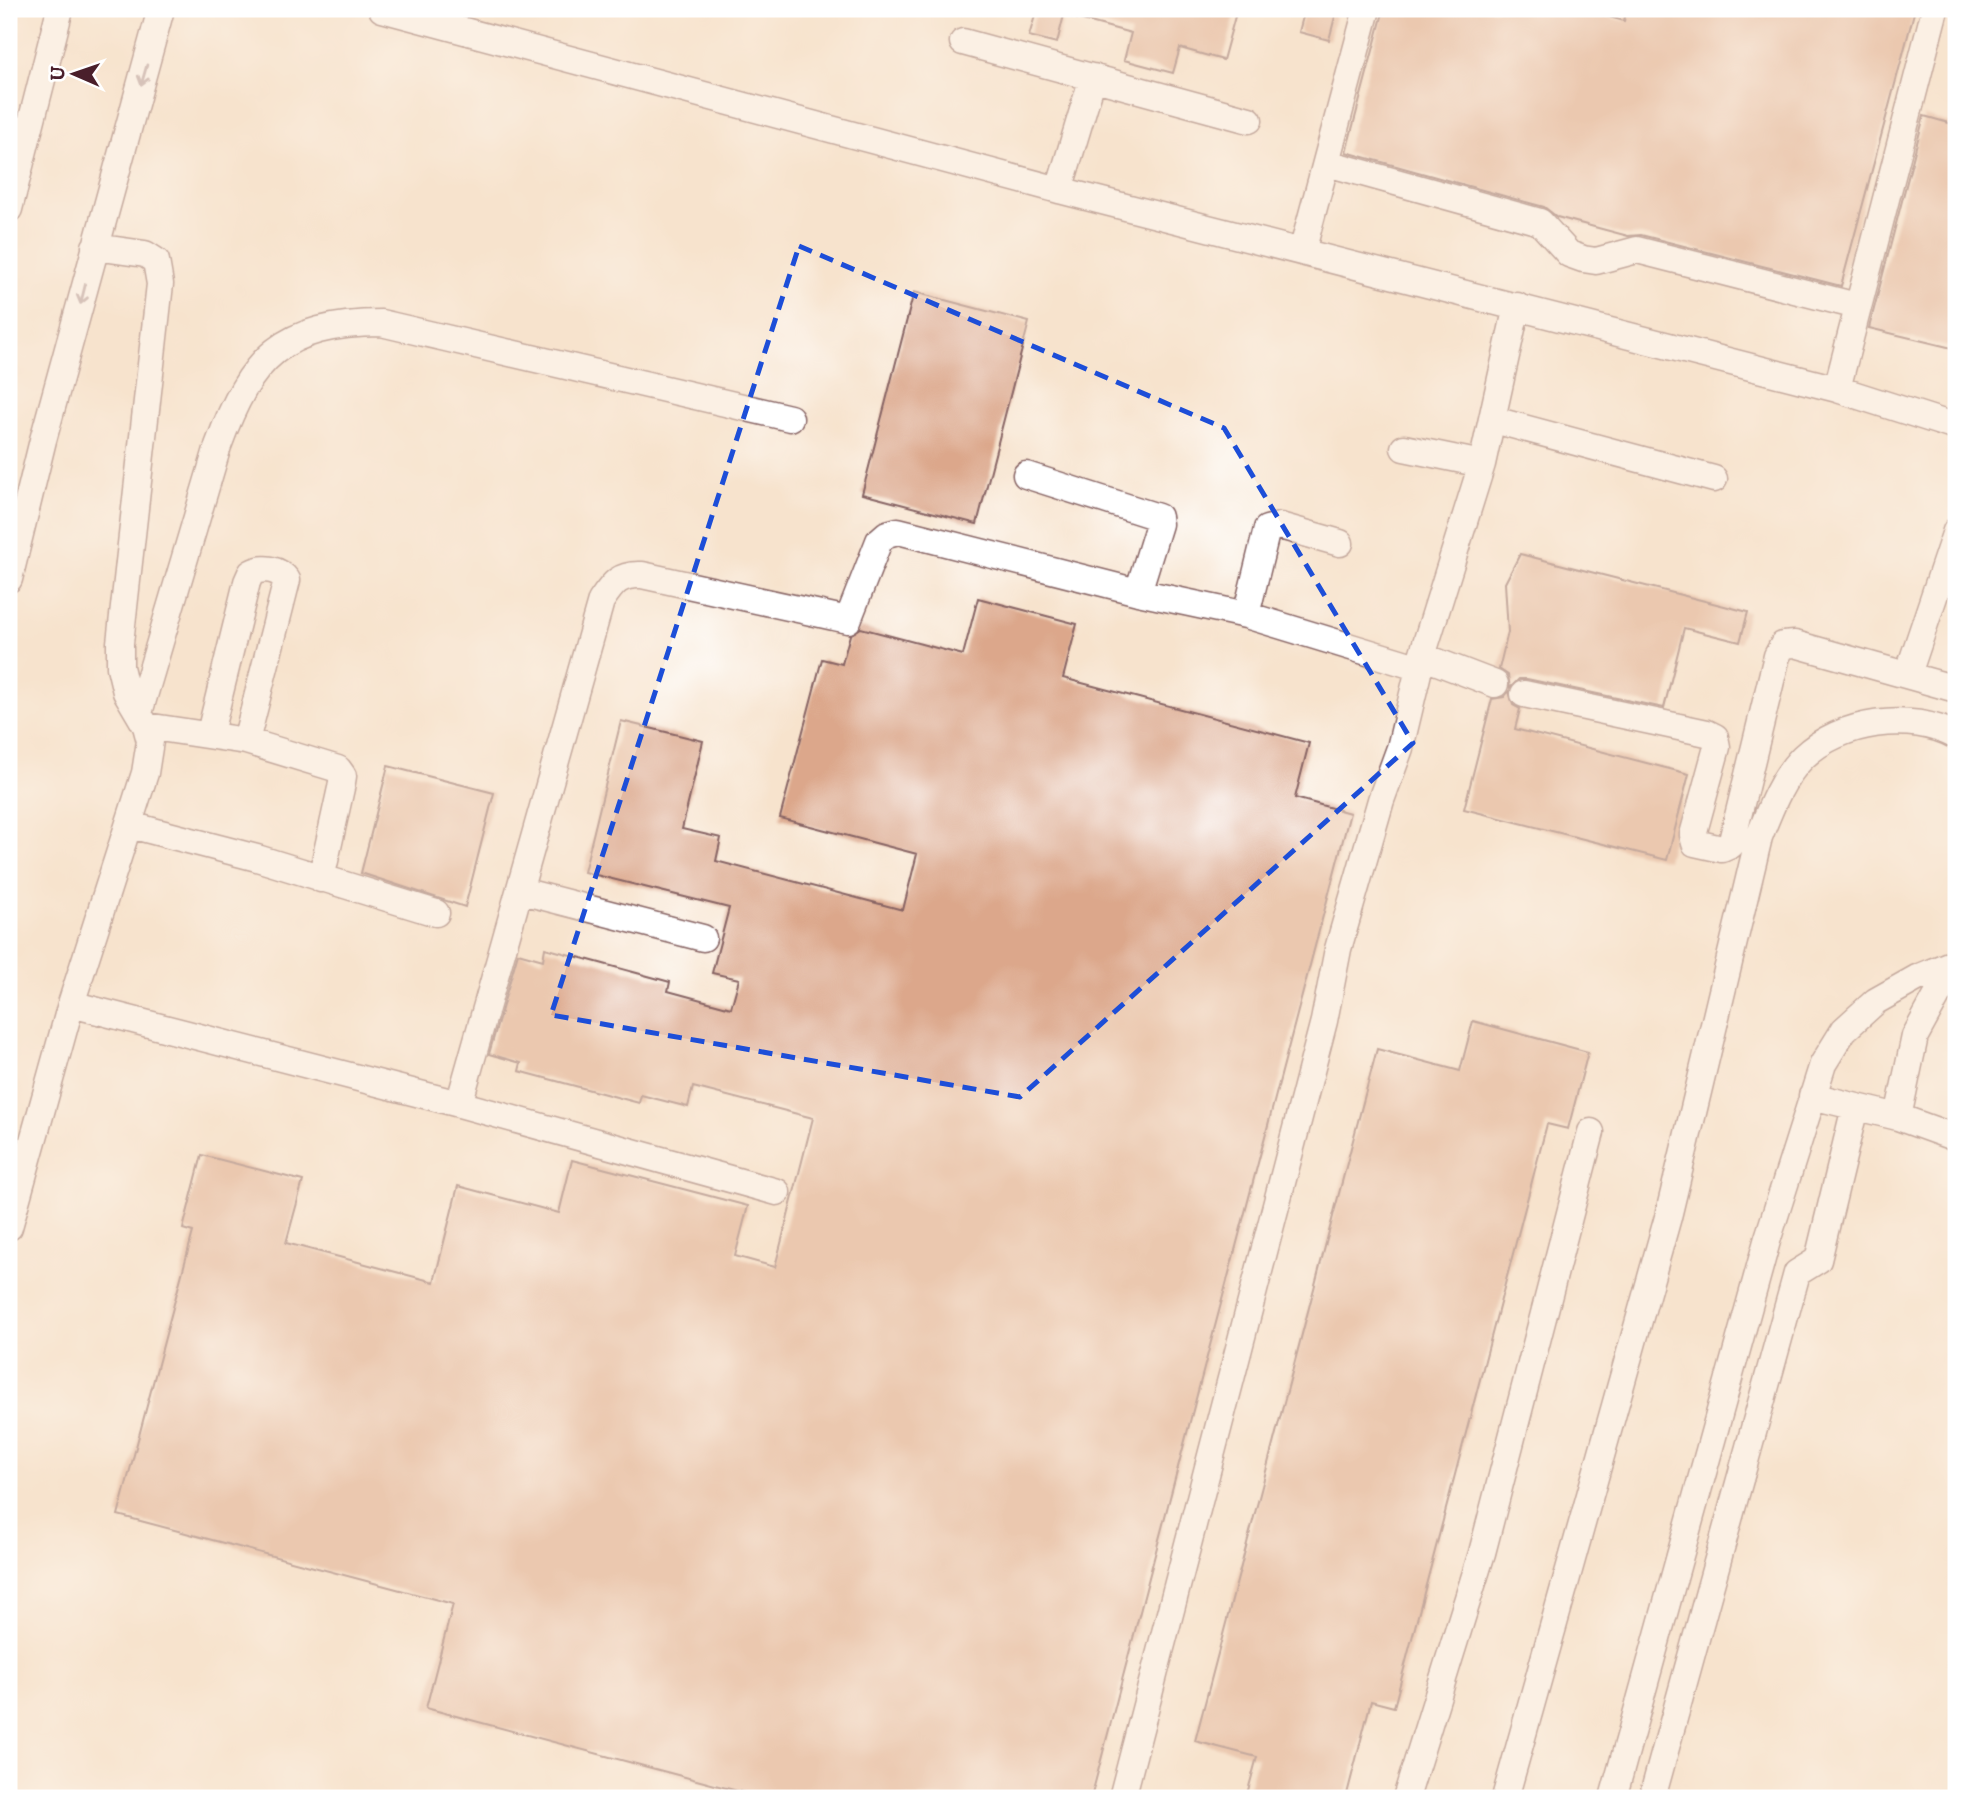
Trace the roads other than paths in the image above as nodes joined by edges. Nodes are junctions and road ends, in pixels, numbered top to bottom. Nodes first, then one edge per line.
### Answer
1 (60, 9) edge
2 (161, 9) edge
3 (382, 9) edge
4 (1367, 9) edge
5 (1935, 9) edge
6 (963, 42) dead end
7 (1093, 77) junction
8 (1249, 120) dead end
9 (1328, 163) junction
10 (1059, 190) junction
11 (9, 209) edge
12 (95, 247) junction
13 (1302, 252) junction
14 (1517, 306) junction
15 (1857, 306) junction
16 (1837, 389) junction
17 (789, 418) dead end
18 (1493, 420) junction
19 (1956, 427) edge
20 (1404, 448) dead end
21 (1482, 464) junction
22 (1026, 475) dead end
23 (1714, 479) dead end
24 (1956, 531) edge
25 (1340, 543) dead end
26 (10, 571) edge
27 (1138, 592) junction
28 (1246, 615) junction
29 (1421, 662) junction
30 (1908, 674) junction
31 (1496, 684) dead end
32 (1956, 689) edge
33 (1524, 694) dead end
34 (143, 719) junction
35 (210, 733) junction
36 (1956, 736) edge
37 (246, 741) junction
38 (130, 825) junction
39 (321, 879) junction
40 (522, 891) junction
41 (436, 913) dead end
42 (703, 938) dead end
43 (1956, 962) edge
44 (71, 1004) junction
45 (1812, 1097) junction
46 (459, 1104) junction
47 (1856, 1107) junction
48 (1898, 1117) junction
49 (1591, 1132) dead end
50 (1956, 1138) edge
51 (777, 1192) dead end
52 (9, 1227) edge
53 (1122, 1798) edge
54 (1406, 1798) edge
55 (1505, 1798) edge
56 (1614, 1798) edge
57 (1652, 1798) edge

1 - 11 street
2 -> 12 street
3 - 10 street
4 - 9 street
5 - 15 street
6 - 7 street
7 - 8 street
7 - 10 street
9 - 13 street
9 - 15 street
10 - 13 street
12 -> 26 street
12 - 34 street
13 - 14 street
14 - 16 street
14 - 18 street
15 - 16 street
16 - 19 street
17 - 34 street
18 - 21 street
18 - 23 street
20 - 21 street
21 - 29 street
22 - 27 street
24 - 30 street
25 - 28 street
27 - 28 street
27 - 40 street
28 - 29 street
29 - 31 street
29 - 53 street
30 - 32 street
30 - 33 street
34 - 35 street
34 - 38 street
35 - 37 street
35 - 37 street
36 - 55 street
37 - 39 street
38 - 39 street
38 - 44 street
39 - 41 street
40 - 42 street
40 - 46 street
43 - 45 street
43 - 48 street
44 - 46 street
44 - 52 street
45 - 47 street
45 - 56 street
46 - 51 street
47 - 48 street
47 - 57 street
48 - 50 street
49 - 54 street

